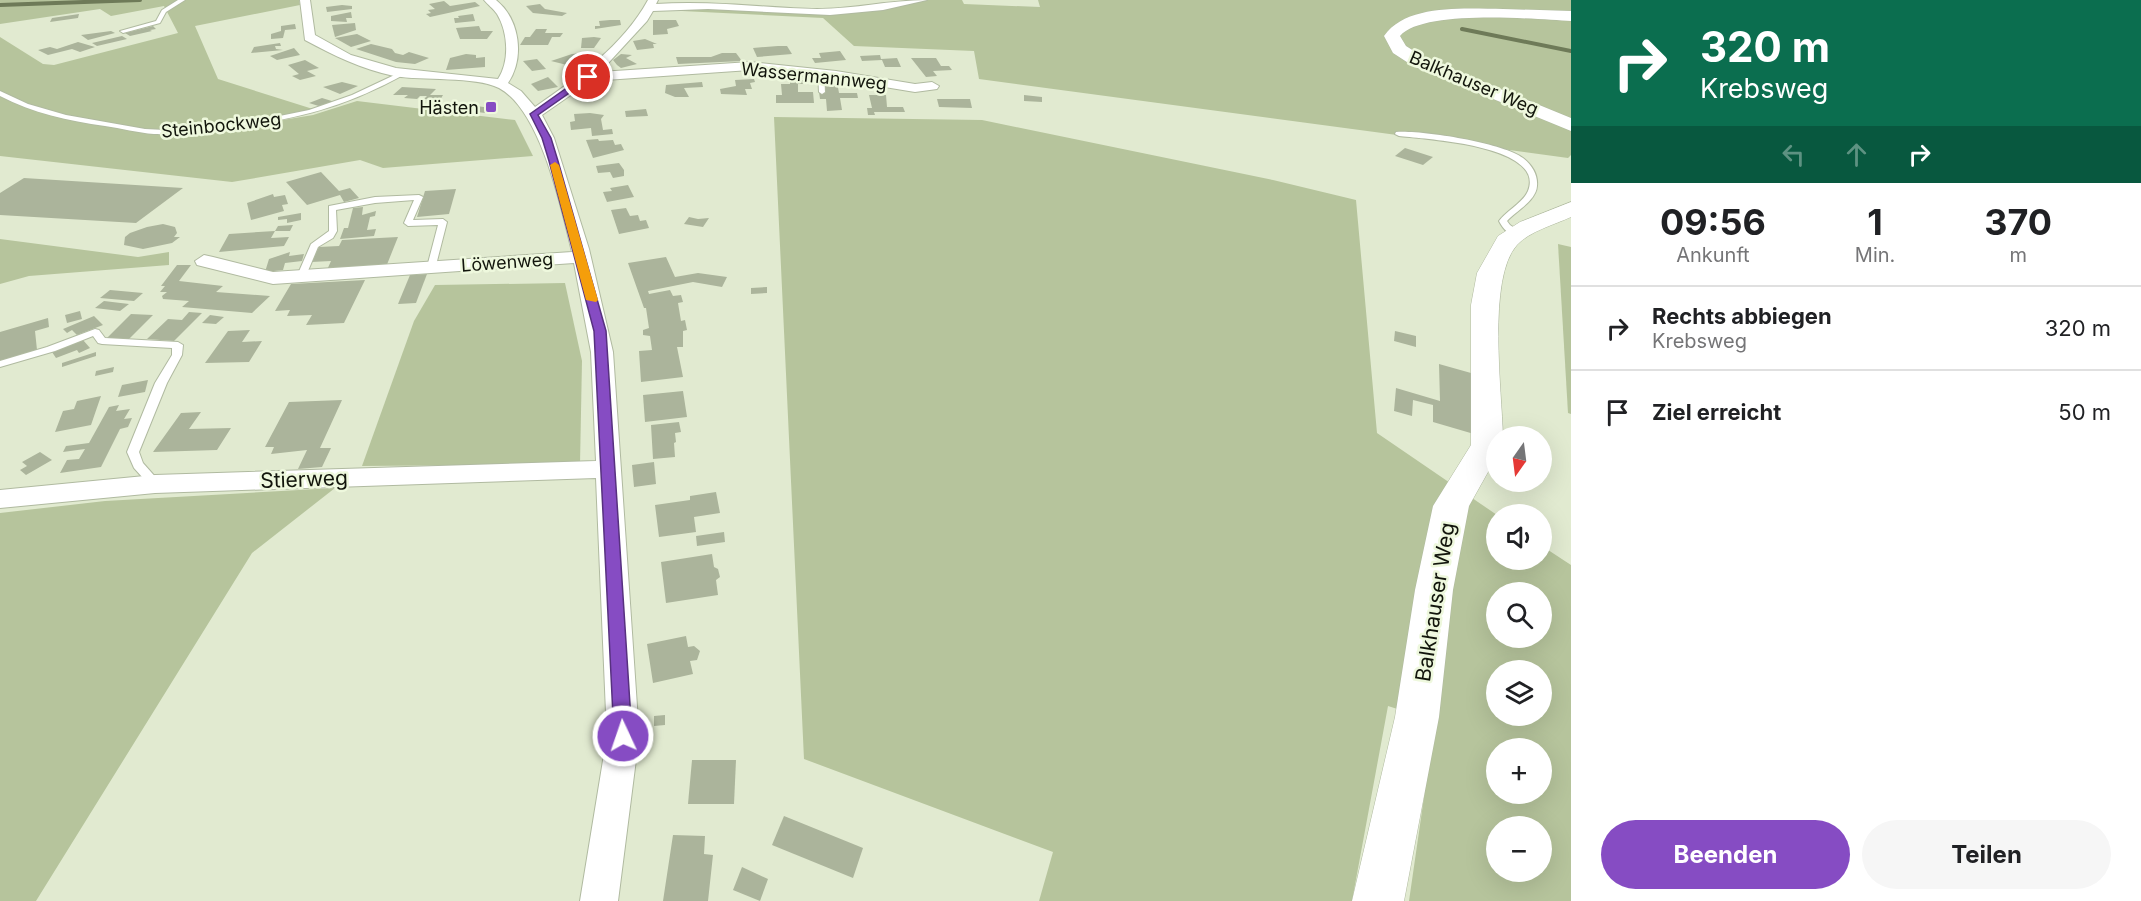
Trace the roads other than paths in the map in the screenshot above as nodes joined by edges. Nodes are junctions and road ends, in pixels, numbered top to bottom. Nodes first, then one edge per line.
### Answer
1 (182, 0) edge
2 (305, 0) edge
3 (489, 0) edge
4 (922, 0) edge
5 (651, 4) edge
6 (1571, 16) edge
7 (123, 31) dead end
8 (402, 73) junction
9 (821, 73) junction
10 (588, 77) junction
11 (501, 84) junction
12 (932, 86) dead end
13 (822, 92) dead end
14 (0, 93) edge
15 (534, 114) junction
16 (1571, 124) edge
17 (1399, 134) dead end
18 (1571, 209) edge
19 (1517, 234) junction
20 (581, 257) junction
21 (204, 261) dead end
22 (432, 267) junction
23 (302, 276) junction
24 (0, 364) edge
25 (609, 469) junction
26 (155, 484) junction
27 (0, 499) edge
28 (599, 901) edge
29 (1378, 901) edge

1 - 7 lane
2 - 8 street
3 - 11 street
4 - 5 street
5 - 10 street
6 - 16 main road, Balkhauser Weg
8 - 11 street
8 - 14 lane, Steinbockweg
9 - 10 street, Wassermannweg
9 - 12 street, Wassermannweg
9 - 13 lane
10 - 15 street
11 - 15 street
15 - 20 street
17 - 19 lane
18 - 19 main road, Balkhauser Weg
19 - 29 main road, Balkhauser Weg
20 - 22 street, Löwenweg
20 - 25 street
21 - 23 street, Löwenweg
22 - 23 street, Löwenweg
22 - 23 lane, Löwenweg
24 - 26 lane
25 - 26 street, Stierweg
25 - 28 street
26 - 27 street, Stierweg

